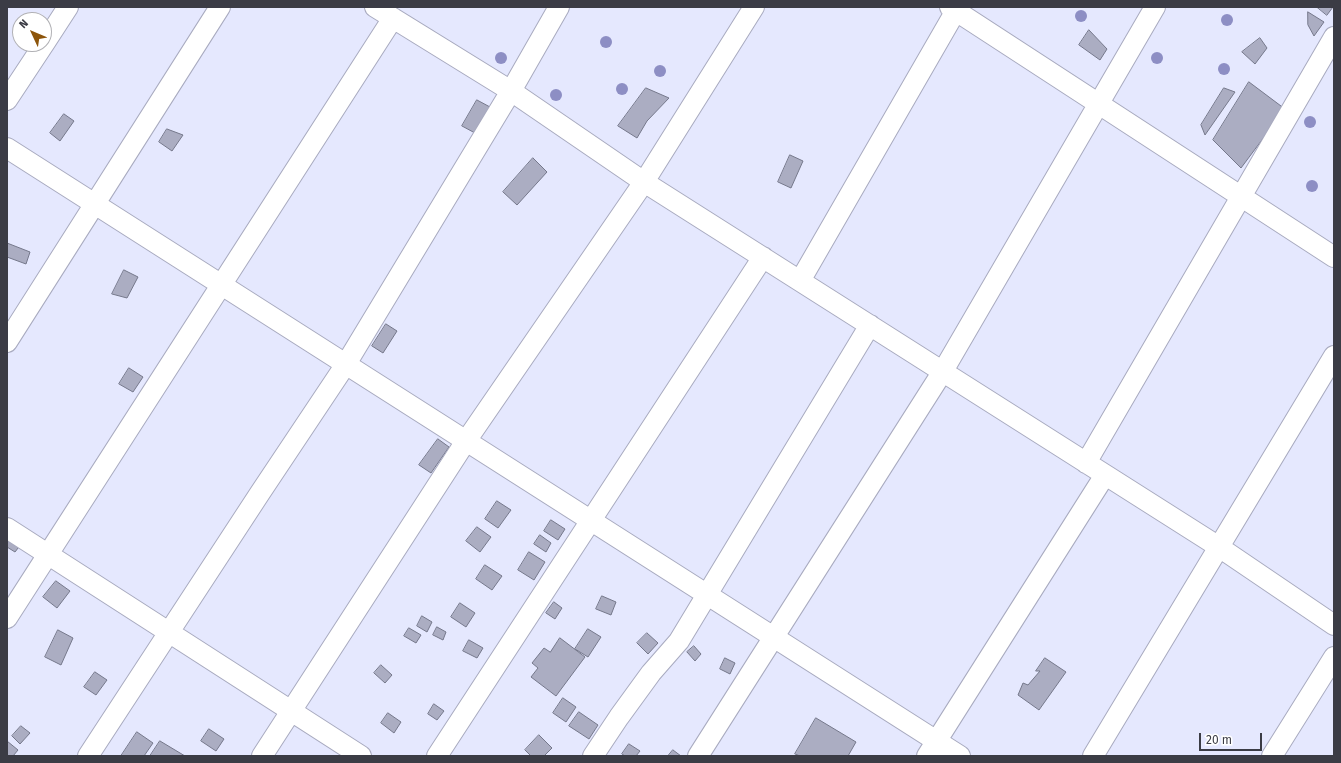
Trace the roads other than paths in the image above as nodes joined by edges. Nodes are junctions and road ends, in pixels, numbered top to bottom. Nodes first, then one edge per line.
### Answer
1 (68, 7) edge
2 (220, 7) edge
3 (376, 7) edge
4 (559, 7) edge
5 (754, 7) edge
6 (1155, 7) edge
7 (955, 8) edge
8 (393, 18) junction
9 (52, 32) edge
10 (1334, 37) edge
11 (39, 52) edge
12 (511, 91) junction
13 (7, 100) edge
14 (1098, 103) junction
15 (7, 148) edge
16 (644, 182) junction
17 (1242, 197) junction
18 (94, 203) junction
19 (763, 257) junction
20 (1334, 257) edge
21 (800, 281) junction
22 (222, 285) junction
23 (870, 325) junction
24 (7, 342) edge
25 (1334, 356) edge
26 (346, 364) junction
27 (943, 371) junction
28 (466, 441) junction
29 (1086, 463) junction
30 (1105, 475) junction
31 (590, 520) junction
32 (7, 528) edge
33 (1219, 547) junction
34 (48, 554) junction
35 (707, 594) junction
36 (7, 618) edge
37 (1334, 625) edge
38 (169, 633) junction
39 (773, 637) junction
40 (1334, 657) edge
41 (291, 711) junction
42 (931, 748) edge
43 (88, 756) edge
44 (262, 756) edge
45 (360, 756) edge
46 (437, 756) edge
47 (593, 756) edge
48 (698, 756) edge
49 (960, 756) edge
50 (1093, 756) edge
51 (1272, 756) edge

1 - 9 street
2 - 18 street
3 - 8 street
4 - 12 street
5 - 16 street
6 - 14 street
7 - 14 street
7 - 21 street
8 - 12 street
8 - 22 street
10 - 17 street
11 - 13 street
12 - 16 street
12 - 26 street
14 - 17 street
14 - 27 street
15 - 18 street
16 - 19 street
16 - 28 street
17 - 20 street
17 - 29 street
18 - 22 street
18 - 24 street
19 - 21 street
19 - 31 street
21 - 23 street
22 - 26 street
22 - 34 street
23 - 27 street
23 - 35 street
25 - 33 street
26 - 28 street
26 - 38 street
27 - 29 street
27 - 39 street
28 - 31 street
28 - 41 street
29 - 30 street
30 - 33 street
30 - 42 street
31 - 35 street
31 - 46 street
32 - 34 street
33 - 37 street
33 - 50 street
34 - 36 street
34 - 38 street
35 - 39 street
35 - 47 street
38 - 41 street
38 - 43 street
39 - 42 street
39 - 48 street
40 - 51 street
41 - 44 street
41 - 45 street
42 - 49 street

